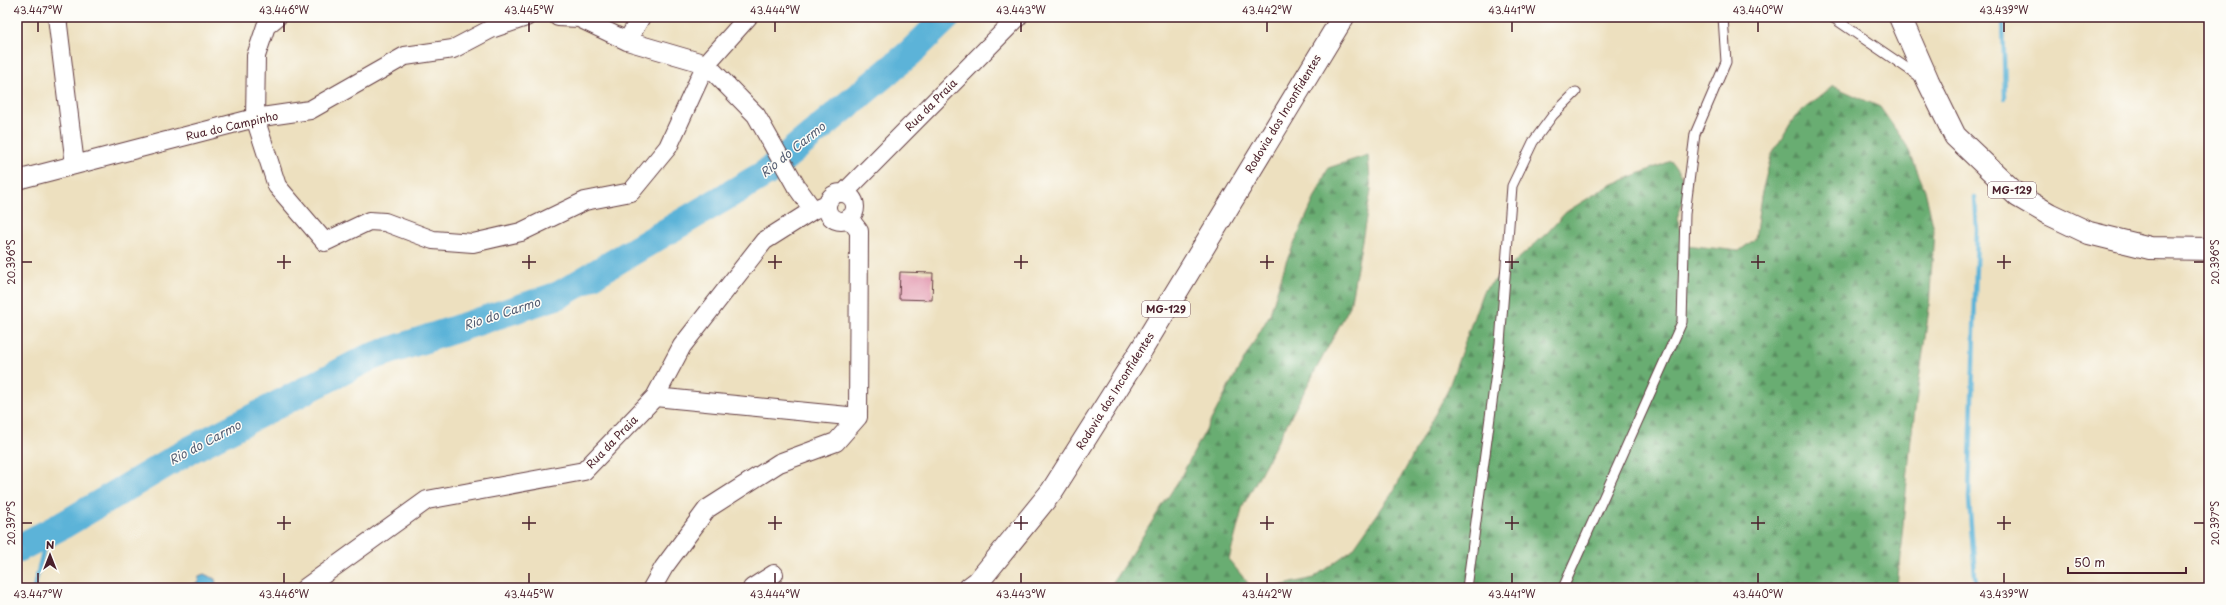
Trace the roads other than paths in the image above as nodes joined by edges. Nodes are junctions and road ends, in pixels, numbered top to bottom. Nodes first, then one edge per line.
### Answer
1 (57, 17) edge
2 (277, 17) edge
3 (526, 17) edge
4 (558, 17) edge
5 (641, 17) edge
6 (748, 17) edge
7 (1018, 17) edge
8 (1343, 17) edge
9 (1723, 17) edge
10 (1832, 17) edge
11 (1900, 17) edge
12 (627, 41) junction
13 (706, 64) junction
14 (1928, 82) junction
15 (1576, 92) dead end
16 (255, 118) junction
17 (75, 165) junction
18 (17, 180) edge
19 (844, 193) junction
20 (820, 207) junction
21 (849, 218) junction
22 (2209, 249) edge
23 (655, 397) junction
24 (858, 417) junction
25 (774, 574) dead end
26 (305, 588) edge
27 (652, 588) edge
28 (752, 588) edge
29 (970, 588) edge
30 (1467, 588) edge
31 (1563, 588) edge

1 - 17 street
2 - 16 street
3 - 16 street, Rua do Campinho
4 - 12 street
5 - 12 street
6 - 13 street
7 - 19 street, Rua da Praia
8 - 29 main road, Rodovia dos Inconfidentes / MG-129
9 - 31 lane
10 - 14 lane
11 - 14 main road, MG-129
12 - 13 street
13 - 16 street
13 - 20 street
14 - 22 main road, MG-129
15 - 30 lane
16 - 17 street, Rua do Campinho
17 - 18 street, Rua do Campinho
19 - 20 street
19 - 21 street
20 - 21 street
20 - 23 street, Rua da Praia
21 - 24 street
23 - 24 street
23 - 26 street, Rua da Praia
24 - 27 street
25 - 28 street

